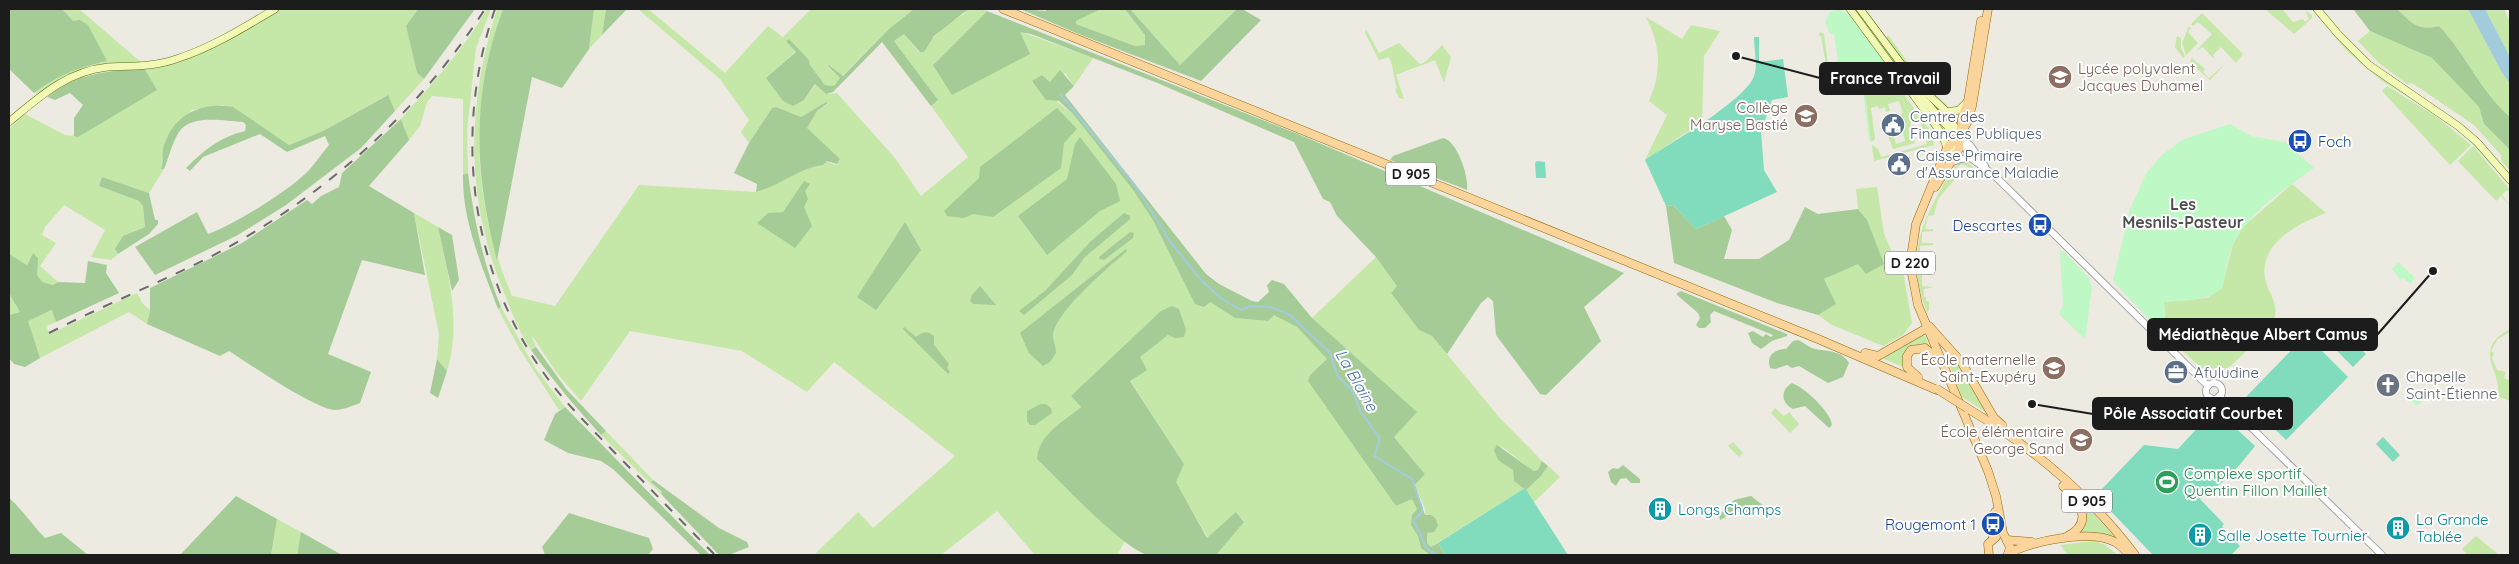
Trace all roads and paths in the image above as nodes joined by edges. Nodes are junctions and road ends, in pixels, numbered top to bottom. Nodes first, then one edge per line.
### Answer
1 (275, 9) edge
2 (1003, 9) edge
3 (1850, 9) edge
4 (1860, 9) edge
5 (1983, 9) edge
6 (1988, 9) edge
7 (2317, 9) edge
8 (1909, 87) junction
9 (1968, 101) junction
10 (1947, 112) junction
11 (9, 122) edge
12 (1959, 136) junction
13 (1947, 148) junction
14 (1971, 158) junction
15 (1950, 163) junction
16 (1989, 171) junction
17 (1945, 172) junction
18 (2510, 180) edge
19 (1925, 202) junction
20 (1926, 325) junction
21 (1818, 339) junction
22 (1941, 361) junction
23 (2208, 386) junction
24 (1937, 390) junction
25 (2220, 396) junction
26 (2030, 450) junction
27 (1993, 490) junction
28 (1992, 538) junction
29 (2006, 539) junction
30 (2062, 539) junction
31 (2039, 542) junction
32 (1988, 554) edge
33 (2008, 555) edge
34 (2129, 555) edge
35 (2135, 555) edge
36 (2382, 555) edge

1 - 11 main road
2 - 21 main road, D 905
3 - 8 main road
4 - 10 main road
5 - 9 main road
6 - 12 main road
7 - 18 main road
8 - 12 main road
8 - 13 main road
9 - 10 main road
9 - 12 main road
10 - 12 main road
12 - 13 main road
12 - 14 street
12 - 15 main road
12 - 16 street
12 - 17 main road
13 - 19 main road
14 - 15 street
14 - 16 street
15 - 17 main road
16 - 23 street
17 - 19 main road
19 - 20 main road, D 220
20 - 21 main road, D 905
20 - 22 main road, D 220
20 - 26 main road
21 - 24 main road, D 905
22 - 24 main road
22 - 27 main road, D 220
23 - 25 street
23 - 25 street
24 - 26 main road, D 905, bridge
25 - 36 street
26 - 30 main road
26 - 35 main road, D 905
27 - 28 main road, D 220
27 - 29 main road, D 220
28 - 29 main road
28 - 32 main road
29 - 31 main road
29 - 33 main road
30 - 31 main road
30 - 34 main road
31 - 33 main road

